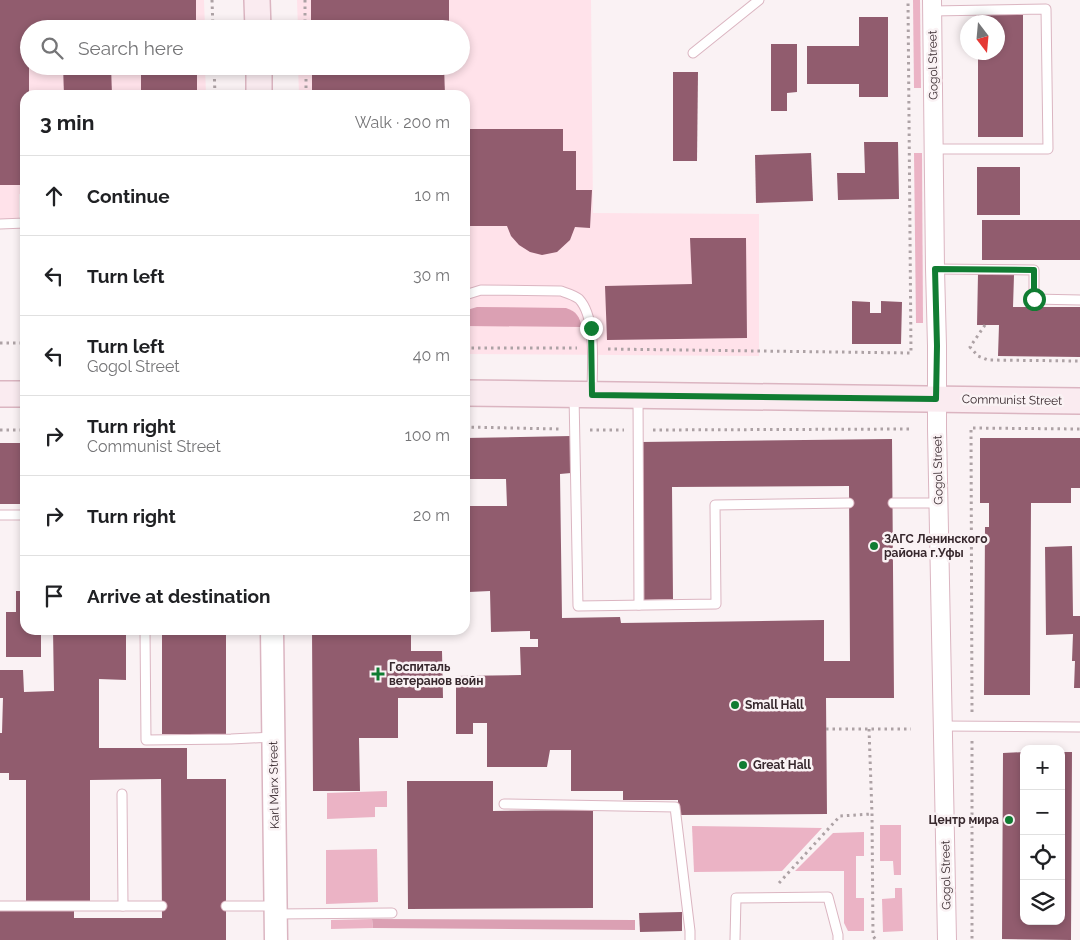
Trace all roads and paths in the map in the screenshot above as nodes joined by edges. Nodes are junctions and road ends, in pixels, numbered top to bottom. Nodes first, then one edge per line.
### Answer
1 (212, 0) edge
2 (257, 0) edge
3 (305, 0) edge
4 (759, 0) edge
5 (908, 0) edge
6 (932, 5) edge
7 (213, 20) edge
8 (258, 20) edge
9 (305, 20) edge
10 (693, 53) dead end
11 (214, 75) edge
12 (258, 75) edge
13 (306, 75) edge
14 (215, 90) edge
15 (259, 90) edge
16 (306, 90) edge
17 (934, 149) junction
18 (0, 224) edge
19 (20, 224) edge
20 (935, 269) junction
21 (470, 293) edge
22 (1080, 300) edge
23 (985, 325) dead end
24 (0, 343) edge
25 (20, 343) edge
26 (470, 348) edge
27 (592, 348) junction
28 (1080, 361) edge
29 (0, 394) edge
30 (20, 394) edge
31 (470, 394) edge
32 (583, 395) junction
33 (638, 396) junction
34 (936, 399) junction
35 (1080, 401) edge
36 (470, 428) edge
37 (912, 429) dead end
38 (1080, 429) edge
39 (0, 430) edge
40 (20, 430) edge
41 (574, 430) junction
42 (638, 430) junction
43 (850, 503) dead end
44 (893, 503) dead end
45 (938, 503) junction
46 (0, 515) edge
47 (20, 515) edge
48 (639, 605) junction
49 (145, 635) edge
50 (272, 635) edge
51 (943, 726) junction
52 (972, 726) junction
53 (1080, 727) edge
54 (826, 729) dead end
55 (869, 729) junction
56 (911, 729) dead end
57 (274, 737) junction
58 (122, 794) dead end
59 (504, 804) dead end
60 (872, 814) junction
61 (765, 897) junction
62 (0, 906) edge
63 (123, 906) junction
64 (162, 906) dead end
65 (226, 906) dead end
66 (276, 910) junction
67 (392, 913) dead end
68 (276, 940) edge
69 (690, 940) edge
70 (735, 940) edge
71 (838, 940) edge
72 (876, 940) edge
73 (947, 940) edge
74 (972, 940) edge

1 - 7 path
2 - 8 main road
3 - 9 path
4 - 10 lane
5 - 27 path
6 - 17 street, Gogol Street
6 - 17 lane
11 - 14 path
12 - 15 main road
13 - 16 path
17 - 20 street, Gogol Street
18 - 19 lane
20 - 22 lane
20 - 34 street, Gogol Street
21 - 27 lane
23 - 28 path
24 - 25 path
26 - 27 path
27 - 32 lane
29 - 30 main road
31 - 32 main road, Communist Street
32 - 33 main road, Communist Street
32 - 41 lane
33 - 34 main road, Communist Street
33 - 42 lane
34 - 35 main road, Communist Street
34 - 45 street, Gogol Street
36 - 41 path
37 - 42 path
38 - 52 path
39 - 40 path
41 - 42 path
41 - 48 lane
42 - 48 lane
43 - 48 lane
44 - 45 lane
45 - 51 street, Gogol Street
46 - 47 lane
49 - 57 lane
50 - 57 street, Karl Marx Street
51 - 52 lane
51 - 73 street, Gogol Street
52 - 53 lane
52 - 74 path
54 - 55 path
55 - 56 path
55 - 60 path
57 - 66 street, Karl Marx Street
58 - 63 lane
59 - 69 lane
60 - 61 path
60 - 72 path
61 - 70 lane
61 - 71 lane
62 - 63 lane
63 - 64 lane
65 - 66 lane
66 - 67 lane
66 - 68 street, Karl Marx Street

